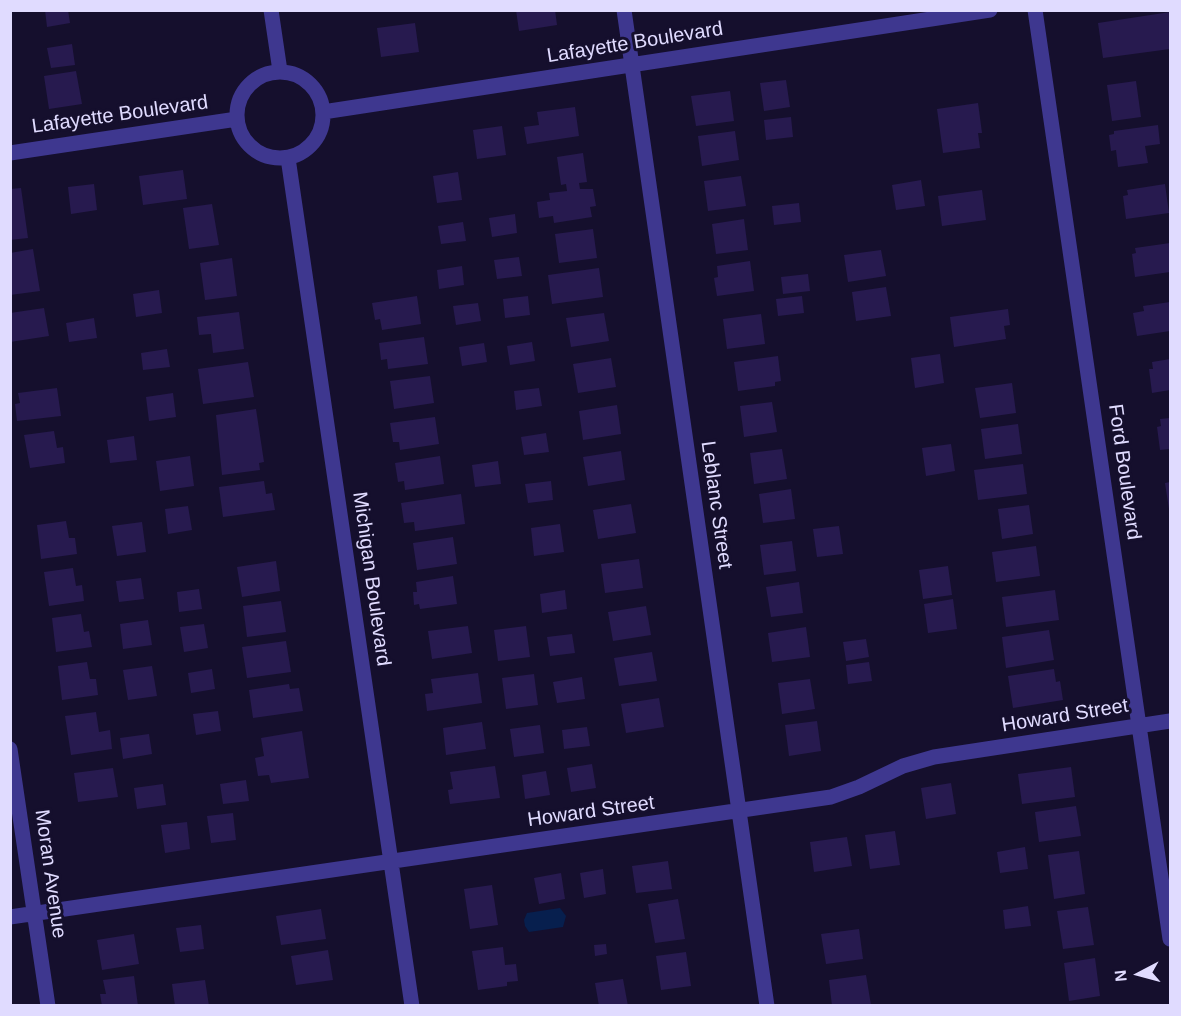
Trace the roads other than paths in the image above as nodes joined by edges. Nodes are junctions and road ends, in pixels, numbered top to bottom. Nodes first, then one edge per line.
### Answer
1 (271, 10) edge
2 (624, 10) edge
3 (990, 10) edge
4 (1035, 10) edge
5 (632, 65) junction
6 (280, 71) junction
7 (323, 112) junction
8 (237, 119) junction
9 (10, 153) edge
10 (288, 158) junction
11 (1170, 721) edge
12 (1140, 726) junction
13 (10, 749) edge
14 (739, 812) junction
15 (391, 862) junction
16 (34, 913) junction
17 (10, 917) edge
18 (1170, 939) edge
19 (48, 1005) edge
20 (412, 1005) edge
21 (767, 1005) edge

1 - 6 street
2 - 5 street, Leblanc Street
3 - 5 street, Lafayette Boulevard
4 - 12 street, Ford Boulevard
5 - 7 street, Lafayette Boulevard
5 - 14 street, Leblanc Street
6 - 7 street
6 - 8 street
7 - 10 street
8 - 9 street, Lafayette Boulevard
8 - 10 street
10 - 15 street, Michigan Boulevard
11 - 12 street, Howard Street
12 - 14 street, Howard Street
12 - 18 street, Ford Boulevard
13 - 16 street, Moran Avenue
14 - 15 street, Howard Street
14 - 21 street, Leblanc Street
15 - 16 street, Howard Street
15 - 20 street, Michigan Boulevard
16 - 17 street, Howard Street
16 - 19 street, Moran Avenue

